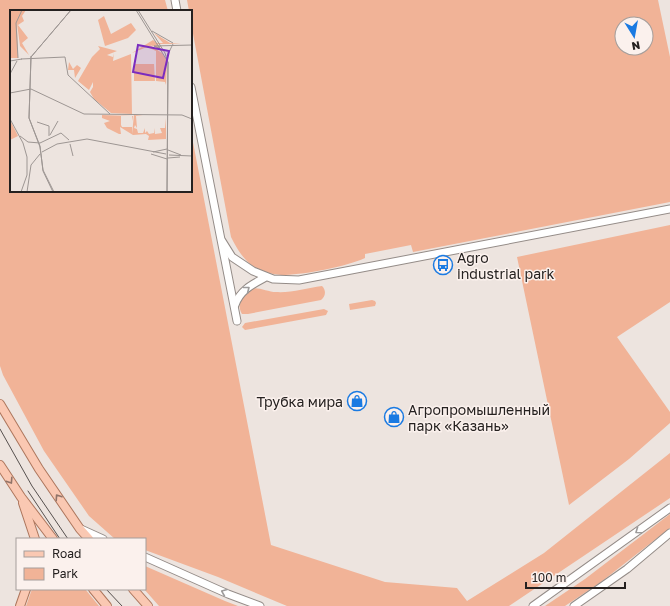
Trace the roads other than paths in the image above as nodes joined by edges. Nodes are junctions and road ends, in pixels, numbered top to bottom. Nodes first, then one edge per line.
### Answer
1 (174, 0) edge
2 (177, 10) edge
3 (192, 92) edge
4 (670, 209) edge
5 (222, 242) junction
6 (266, 277) junction
7 (235, 307) junction
8 (237, 321) dead end
9 (0, 404) edge
10 (0, 465) edge
11 (21, 497) junction
12 (670, 508) edge
13 (80, 529) junction
14 (670, 533) edge
15 (35, 538) edge
16 (52, 538) edge
17 (88, 538) edge
18 (101, 538) edge
19 (146, 557) edge
20 (26, 590) edge
21 (94, 590) edge
22 (134, 590) edge
23 (20, 606) edge
24 (107, 606) edge
25 (148, 606) edge
26 (260, 606) edge
27 (532, 606) edge
28 (574, 606) edge

1 - 2 street
3 - 5 street
4 - 6 street
5 - 6 street
5 - 7 street
7 -> 6 street
7 - 8 street
13 -> 9 main road
10 -> 11 main road
11 - 15 main road
11 - 16 main road
12 -> 27 street
13 - 17 main road
13 - 18 street
14 - 28 street
26 -> 19 street
20 - 23 main road
21 - 24 main road
22 - 25 main road

